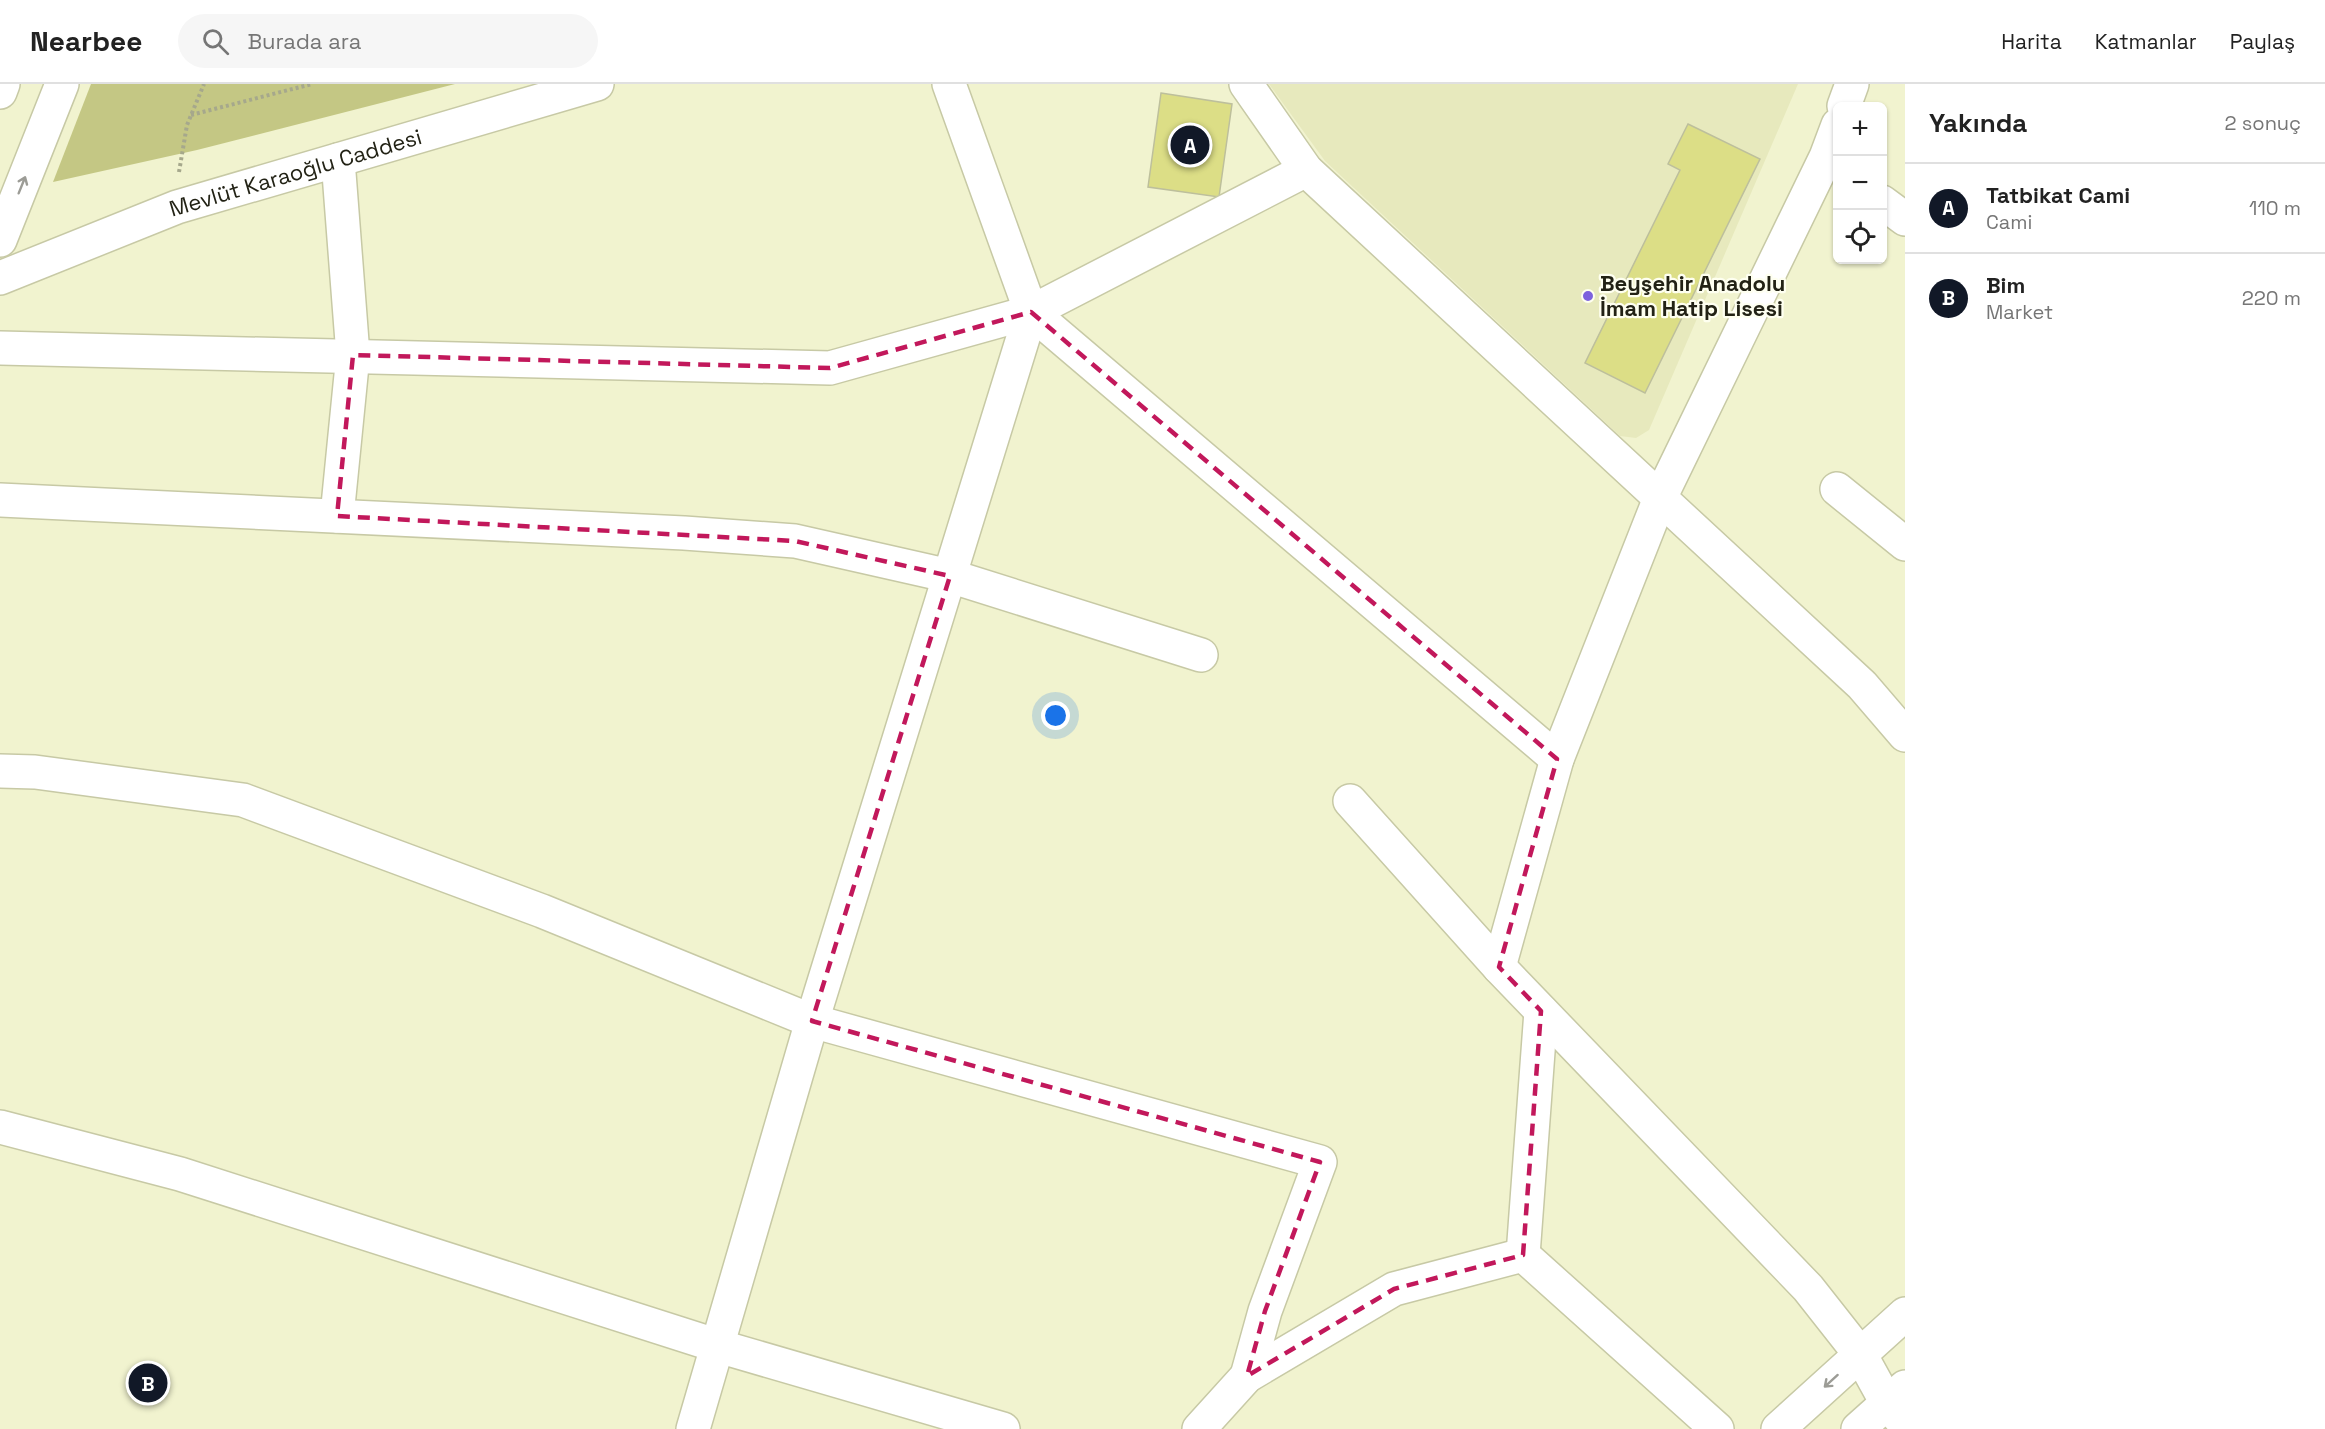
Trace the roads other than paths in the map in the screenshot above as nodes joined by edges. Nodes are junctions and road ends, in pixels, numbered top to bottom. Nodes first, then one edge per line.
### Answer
1 (3, 84) edge
2 (62, 84) edge
3 (597, 84) edge
4 (949, 84) edge
5 (1246, 84) edge
6 (1852, 84) edge
7 (0, 92) edge
8 (1845, 102) edge
9 (338, 160) junction
10 (1832, 162) edge
11 (1306, 170) junction
12 (1887, 206) edge
13 (1905, 219) edge
14 (0, 240) edge
15 (0, 278) edge
16 (1031, 312) junction
17 (0, 348) edge
18 (353, 356) junction
19 (1837, 489) dead end
20 (1660, 498) junction
21 (0, 500) edge
22 (337, 516) junction
23 (1905, 544) edge
24 (950, 576) junction
25 (1201, 655) dead end
26 (1905, 735) edge
27 (1557, 759) junction
28 (0, 771) edge
29 (1350, 801) dead end
30 (1499, 967) junction
31 (1541, 1011) junction
32 (812, 1021) junction
33 (0, 1127) edge
34 (1523, 1255) junction
35 (1905, 1314) edge
36 (718, 1346) junction
37 (1860, 1354) junction
38 (1247, 1376) junction
39 (1899, 1405) edge
40 (693, 1429) edge
41 (1003, 1429) edge
42 (1199, 1429) edge
43 (1717, 1429) edge
44 (1778, 1429) edge
45 (1858, 1429) edge

1 - 7 street
14 -> 2 street
3 - 9 street, Mevlüt Karaoğlu Caddesi
4 - 16 street
5 - 11 street
6 - 8 street
9 - 15 street, Mevlüt Karaoğlu Caddesi
9 - 18 street
10 - 20 street
11 - 16 street
11 - 20 street
12 - 13 street
16 - 18 street
16 - 24 street
16 - 27 street
17 - 18 street
18 - 22 street
19 - 23 street
20 - 26 street
20 - 27 street
21 - 22 street
22 - 24 street
24 - 25 street
24 - 32 street
27 - 30 street
28 - 32 street
29 - 30 street
30 - 31 street
31 - 34 street
31 - 37 street
32 - 36 street
32 - 38 street
33 - 36 street
34 - 38 street
34 - 43 street
35 - 37 street
36 - 40 street
36 - 41 street
37 - 39 street
37 -> 44 street
38 - 42 street
39 - 45 street

